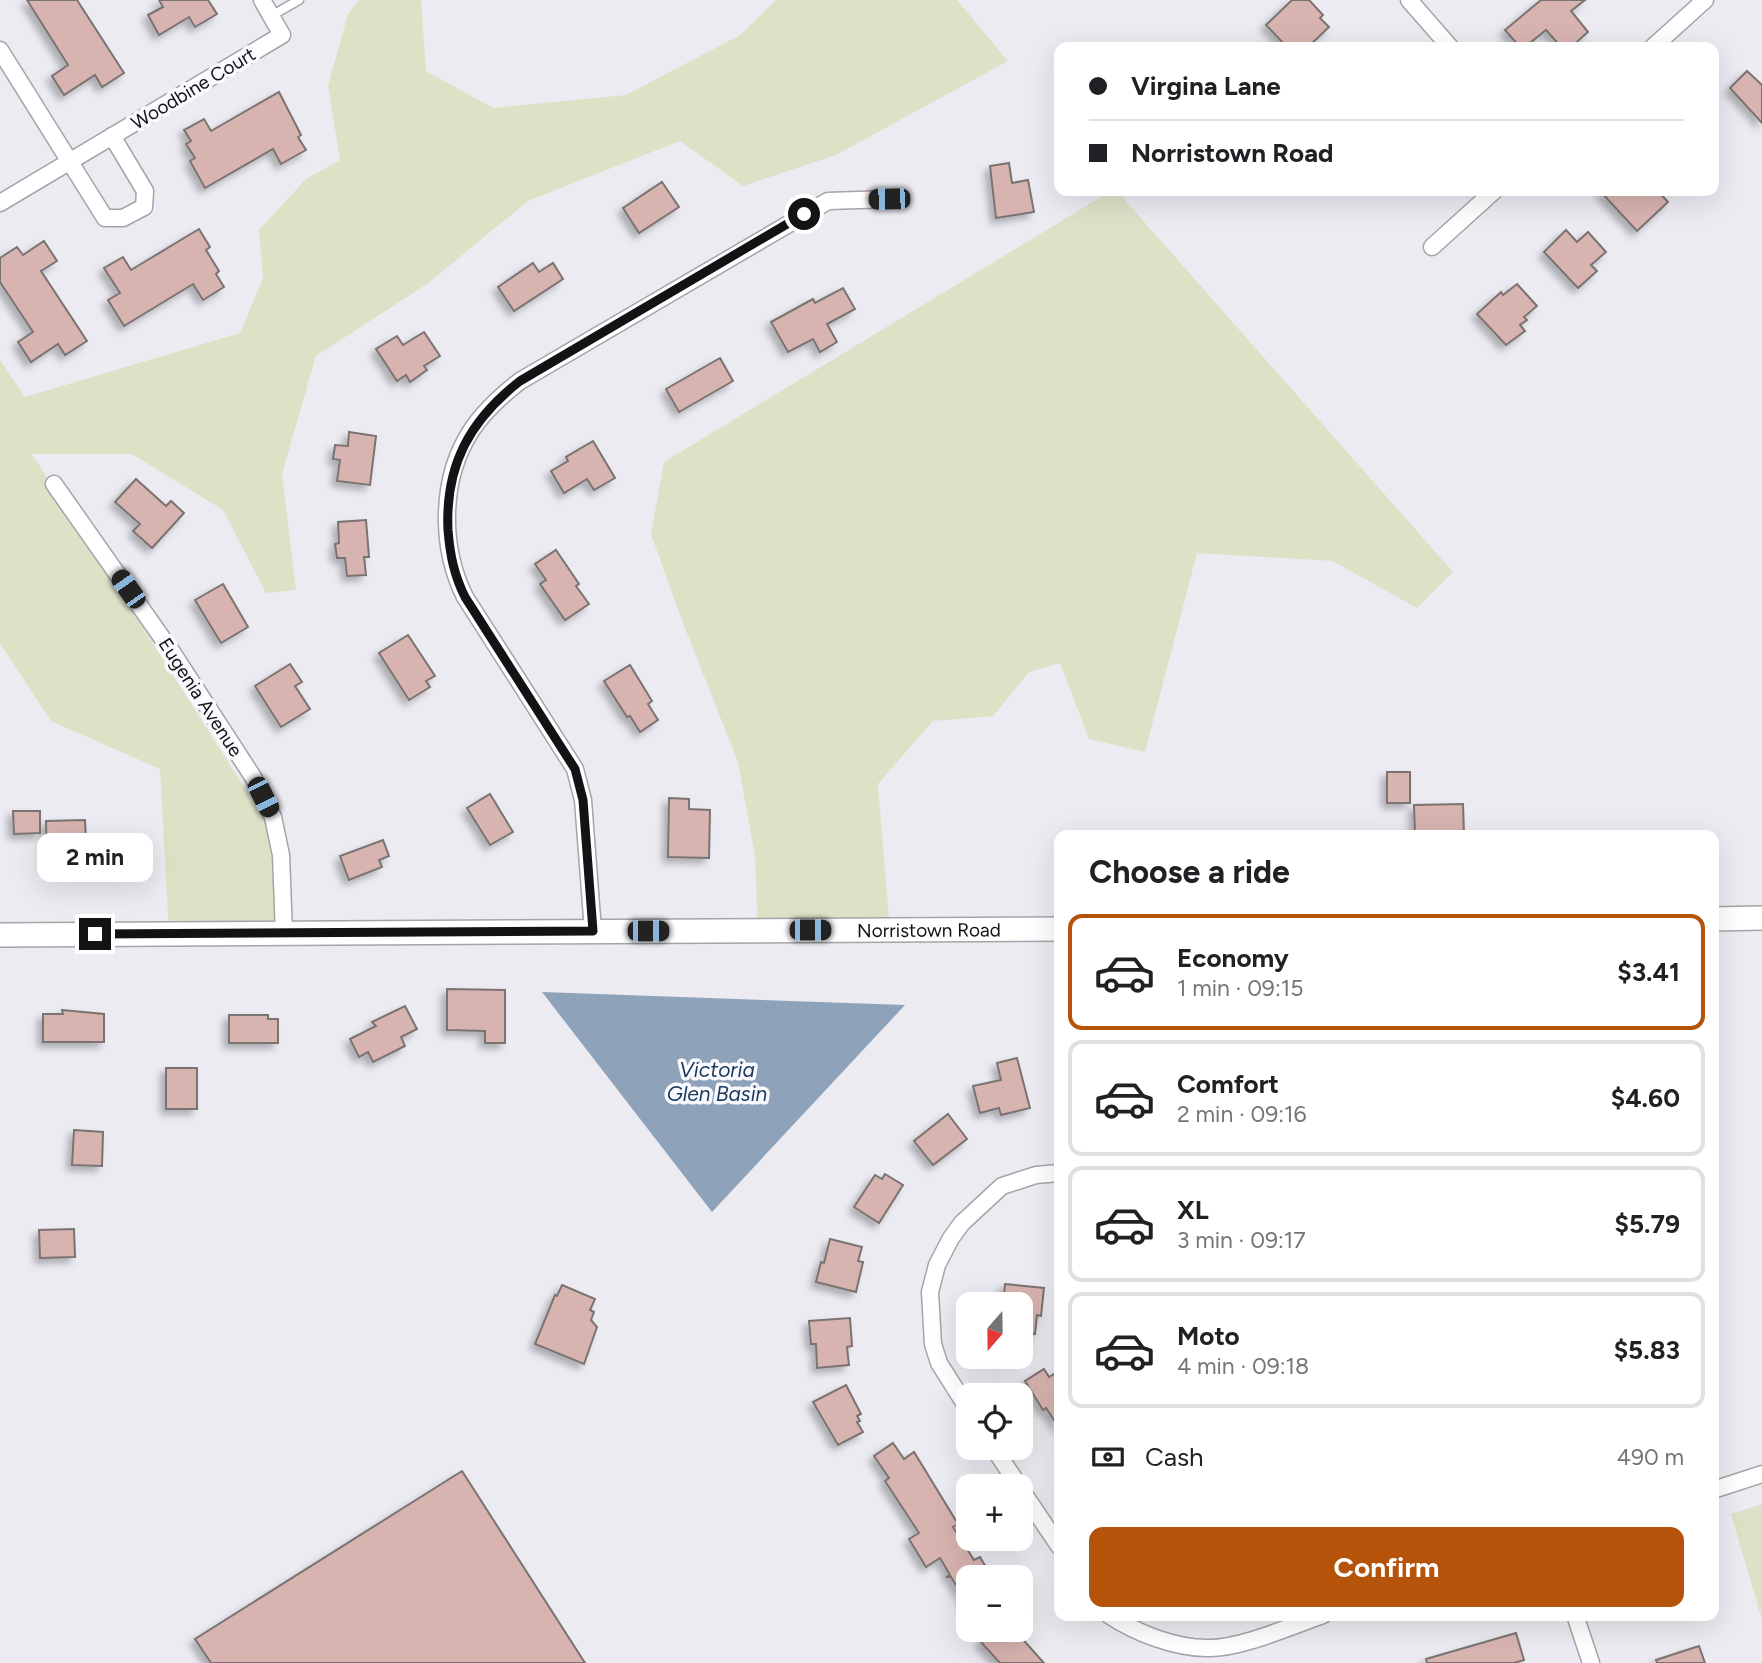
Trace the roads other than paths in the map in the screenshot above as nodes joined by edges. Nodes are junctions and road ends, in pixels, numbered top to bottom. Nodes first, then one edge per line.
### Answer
1 (262, 0) edge
2 (299, 0) edge
3 (1409, 0) edge
4 (1705, 0) edge
5 (271, 16) junction
6 (1446, 42) edge
7 (1659, 42) edge
8 (0, 50) edge
9 (112, 136) junction
10 (69, 162) junction
11 (1488, 196) edge
12 (889, 199) dead end
13 (0, 203) edge
14 (1432, 247) dead end
15 (54, 484) dead end
16 (1762, 918) edge
17 (1719, 919) edge
18 (1054, 929) edge
19 (593, 931) junction
20 (284, 934) junction
21 (0, 935) edge
22 (1054, 1173) edge
23 (956, 1390) edge
24 (1762, 1474) edge
25 (1719, 1488) edge
26 (1033, 1507) edge
27 (1054, 1538) edge
28 (1119, 1621) edge
29 (1305, 1621) edge
30 (1577, 1621) edge
31 (1591, 1663) edge

1 - 5 street, Woodbine Court
2 - 5 lane
3 - 6 street
4 - 7 street
5 - 9 street, Woodbine Court
8 - 10 street
9 - 10 street, Woodbine Court
9 - 10 street
10 - 13 street, Woodbine Court
11 - 14 street
12 - 19 street
15 - 20 street, Eugenia Avenue
16 - 17 main road
18 - 19 main road, Norristown Road
19 - 20 main road, Norristown Road
20 - 21 main road, Norristown Road
22 - 23 street
24 - 25 street
26 - 27 street
28 - 29 street
30 - 31 street

